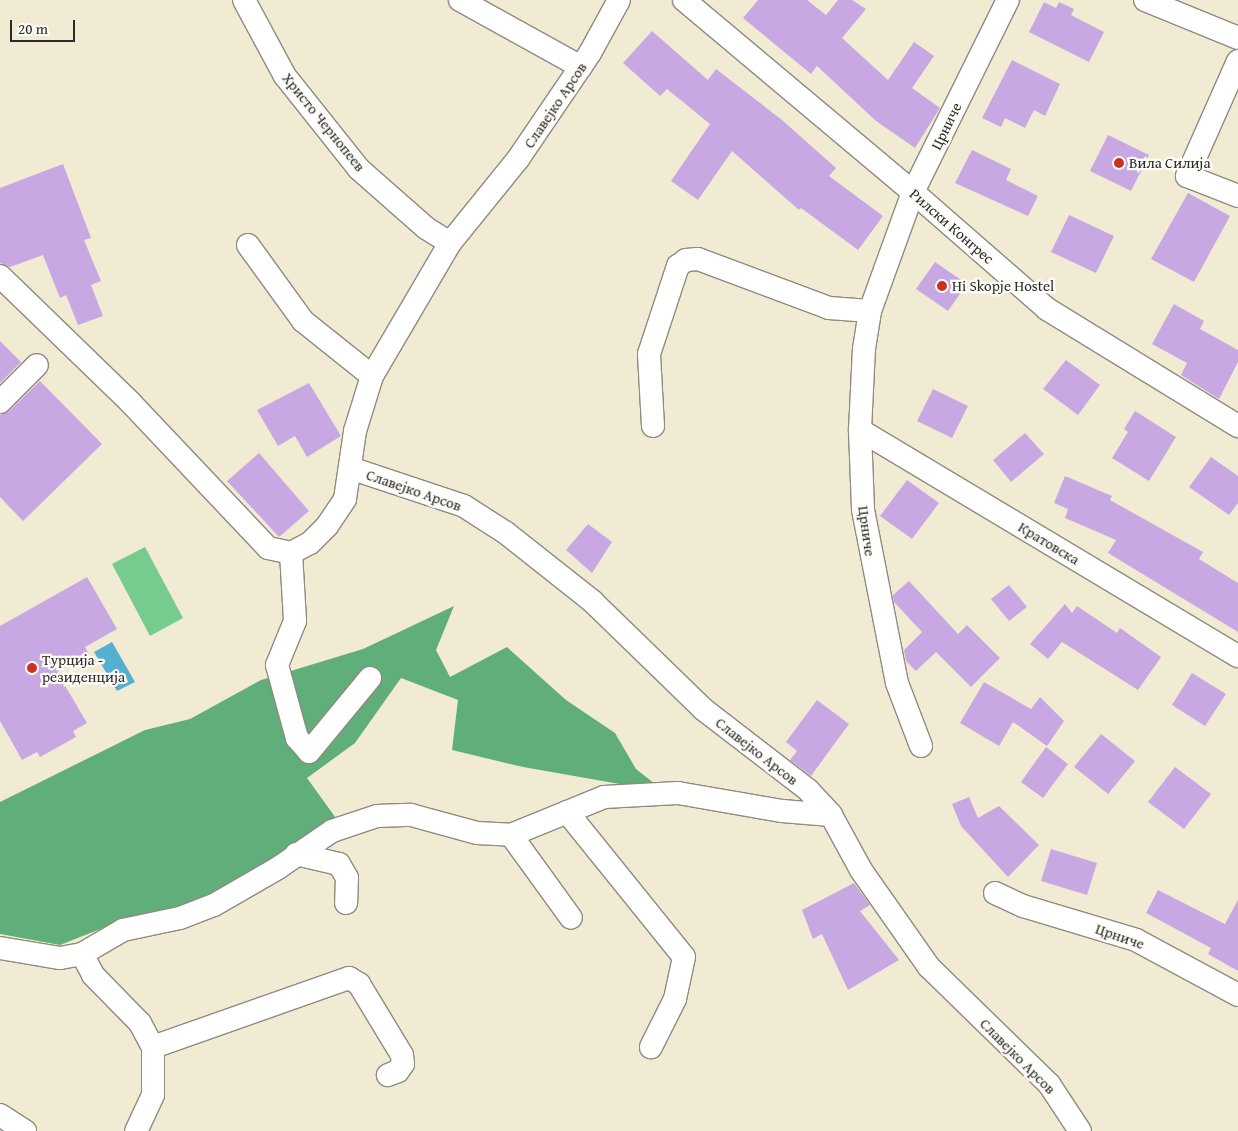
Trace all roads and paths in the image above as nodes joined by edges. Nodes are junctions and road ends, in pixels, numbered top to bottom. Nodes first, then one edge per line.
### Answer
1 (244, 0) edge
2 (460, 0) edge
3 (619, 0) edge
4 (684, 0) edge
5 (1008, 0) edge
6 (1145, 0) edge
7 (1238, 38) edge
8 (1238, 61) edge
9 (581, 67) junction
10 (913, 192) junction
11 (1238, 196) edge
12 (450, 243) junction
13 (248, 245) dead end
14 (0, 276) edge
15 (870, 310) junction
16 (37, 365) dead end
17 (372, 376) junction
18 (0, 402) edge
19 (653, 426) dead end
20 (1238, 426) edge
21 (860, 430) junction
22 (350, 468) junction
23 (291, 553) junction
24 (1238, 656) edge
25 (370, 678) dead end
26 (921, 746) dead end
27 (567, 812) junction
28 (831, 815) junction
29 (511, 835) junction
30 (296, 854) junction
31 (995, 893) dead end
32 (346, 903) dead end
33 (572, 918) dead end
34 (0, 948) edge
35 (82, 954) junction
36 (1238, 995) edge
37 (153, 1047) junction
38 (651, 1047) dead end
39 (388, 1075) dead end
40 (0, 1115) edge
41 (24, 1131) edge
42 (136, 1131) edge
43 (1080, 1131) edge

1 - 12 street, Христо Чернопеев
2 - 9 street
3 - 9 street, Славејко Арсов
4 - 10 street, Рилски Конгрес
5 - 10 street, Црниче
6 - 7 street
8 - 11 street
9 - 12 street, Славејко Арсов
10 - 15 street, Црниче
10 - 20 street, Рилски Конгрес
12 - 17 street, Славејко Арсов
13 - 17 street
14 - 23 street
15 - 19 street
15 - 21 street, Црниче
16 - 18 street
17 - 22 street, Славејко Арсов
21 - 24 street, Кратовска
21 - 26 street, Црниче
22 - 23 street, Славејко Арсов
22 - 28 street, Славејко Арсов
23 - 25 street
27 - 28 street
27 - 29 street
27 - 38 street
28 - 43 street, Славејко Арсов
29 - 30 street
29 - 33 street
30 - 32 street
30 - 35 street
31 - 36 street, Црниче
34 - 35 street
35 - 37 street
37 - 39 street
37 - 42 street
40 - 41 street

